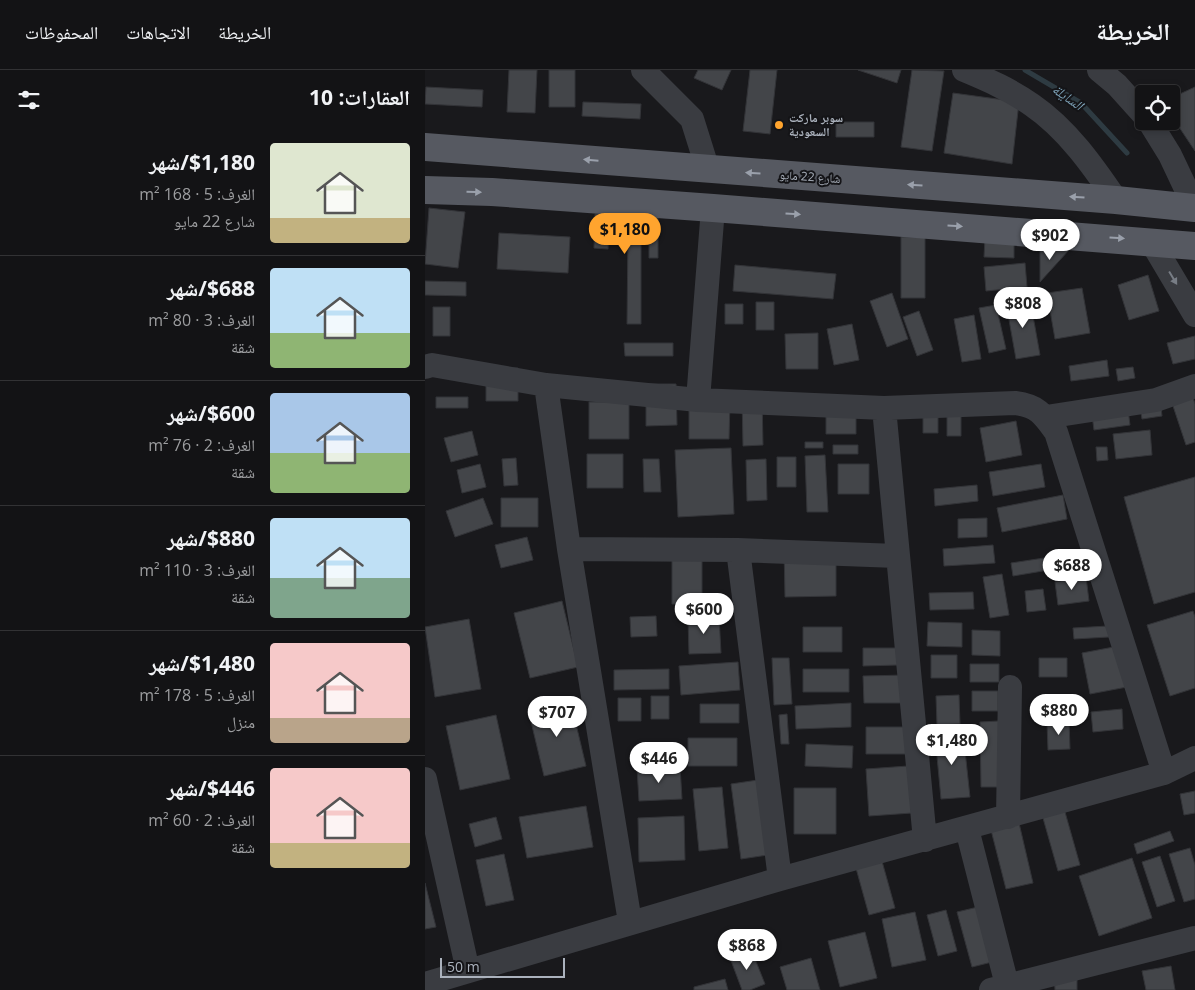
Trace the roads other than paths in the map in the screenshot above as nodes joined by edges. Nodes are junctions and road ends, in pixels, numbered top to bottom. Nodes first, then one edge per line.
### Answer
1 (643, 70) edge
2 (964, 70) edge
3 (1099, 70) edge
4 (1135, 105) edge
5 (1155, 130) edge
6 (425, 147) edge
7 (708, 170) junction
8 (425, 190) edge
9 (1117, 200) junction
10 (713, 208) junction
11 (1195, 208) edge
12 (1151, 241) junction
13 (1195, 246) edge
14 (1195, 315) edge
15 (425, 368) edge
16 (546, 385) junction
17 (1195, 386) edge
18 (699, 400) junction
19 (884, 408) junction
20 (1046, 417) junction
21 (569, 549) junction
22 (738, 550) junction
23 (897, 556) junction
24 (1010, 687) dead end
25 (1195, 758) edge
26 (1164, 773) junction
27 (425, 779) edge
28 (1008, 817) junction
29 (967, 829) junction
30 (925, 840) junction
31 (780, 879) junction
32 (630, 922) junction
33 (1195, 938) edge
34 (468, 971) junction
35 (425, 984) edge
36 (999, 987) edge

1 - 7 street
2 - 9 street
3 - 4 street
5 - 11 street
7 -> 6 main road, شارع 22 مايو
9 -> 7 main road, شارع 22 مايو
8 -> 10 main road
9 - 11 main road, شارع 22 مايو
9 - 12 main road
10 -> 12 main road
10 - 18 street
12 - 13 main road
12 -> 14 street
15 - 16 street
16 - 18 street
16 - 21 street
17 - 20 street
18 - 19 street
19 - 20 street
19 - 23 street
20 - 26 street
21 - 22 street
21 - 32 street
22 - 23 street
22 - 31 street
23 - 30 street
24 - 28 street
25 - 26 street
26 - 28 street
27 - 34 street
28 - 29 street
29 - 30 street
29 - 36 street
30 - 31 street
31 - 32 street
32 - 34 street
33 - 36 street
34 - 35 street

